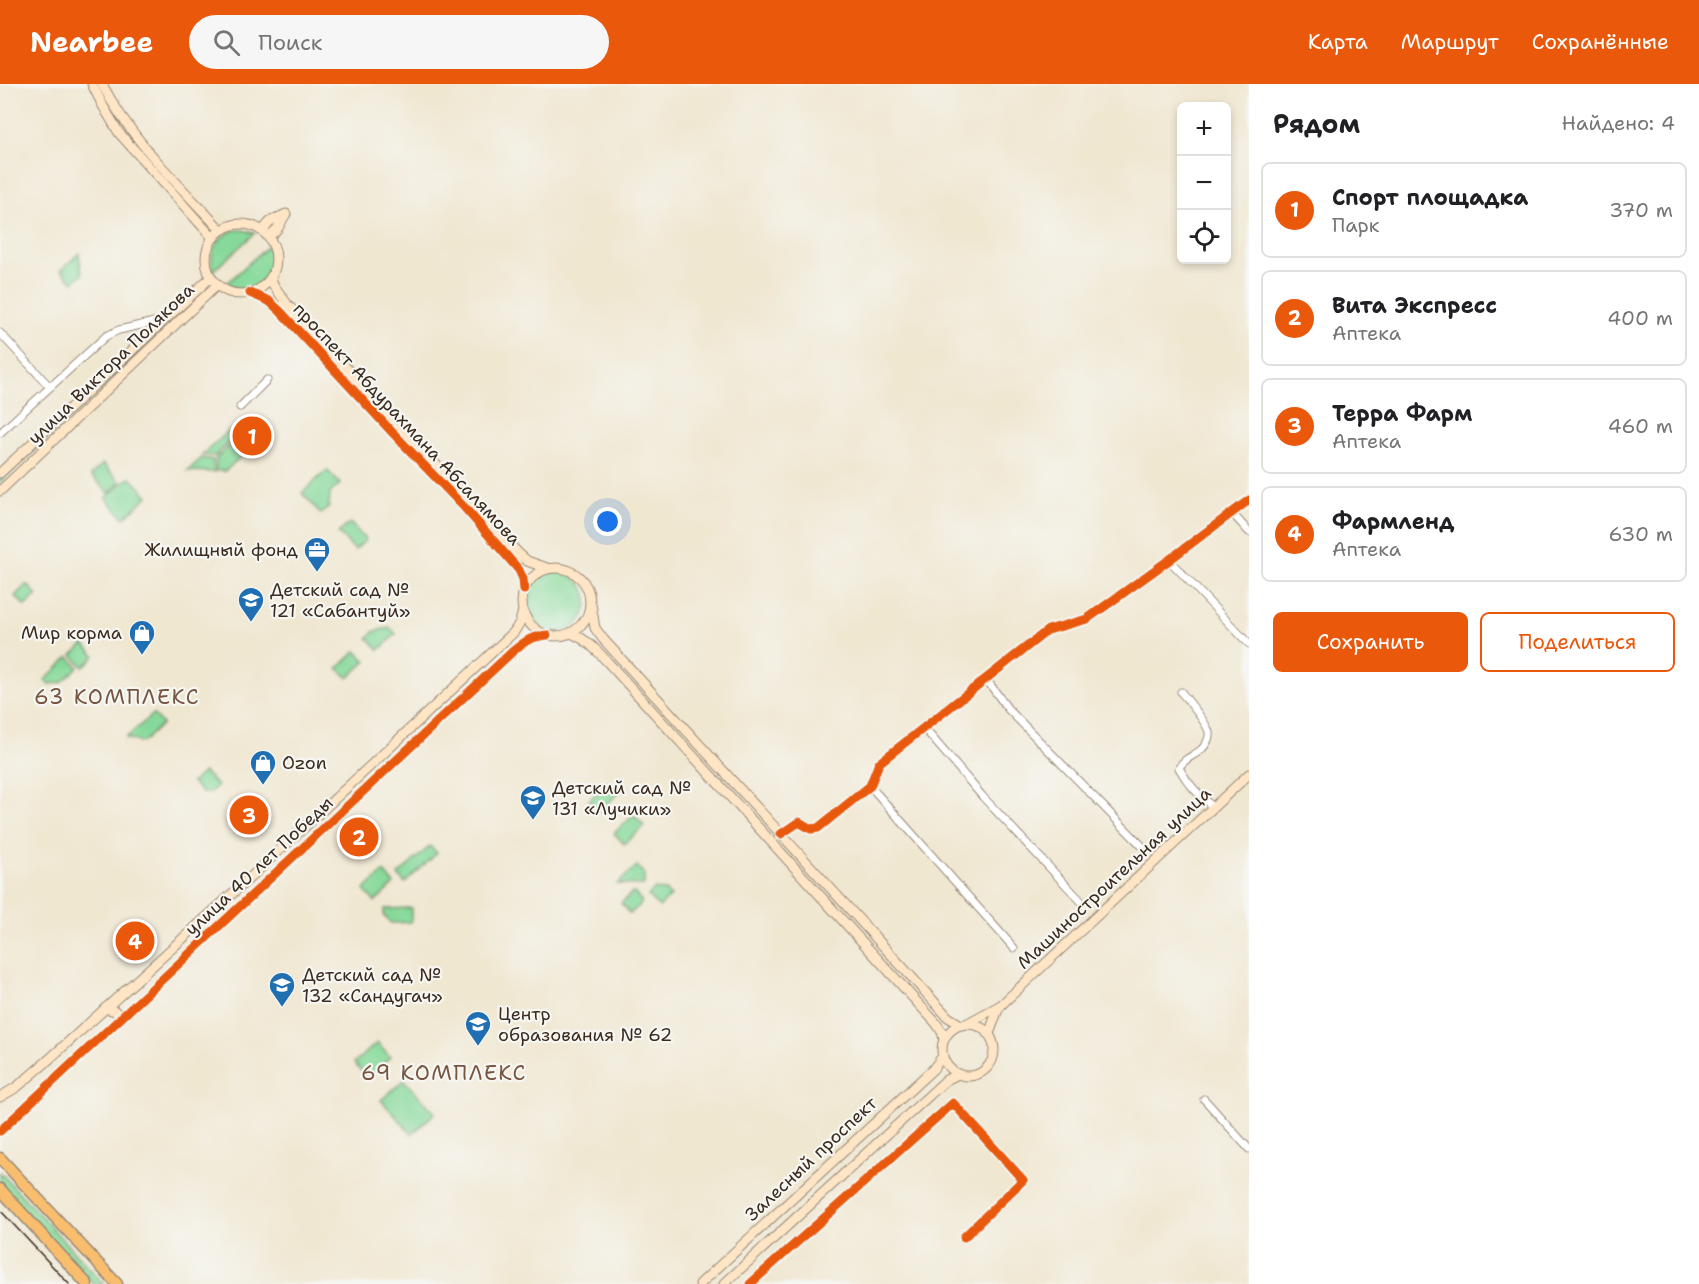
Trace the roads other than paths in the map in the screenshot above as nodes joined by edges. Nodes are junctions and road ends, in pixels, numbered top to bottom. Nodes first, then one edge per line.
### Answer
1 (92, 84) edge
2 (102, 84) edge
3 (221, 230) junction
4 (213, 238) junction
5 (271, 279) junction
6 (214, 281) junction
7 (250, 293) junction
8 (163, 320) junction
9 (0, 333) edge
10 (267, 380) dead end
11 (50, 387) junction
12 (240, 407) dead end
13 (0, 433) edge
14 (0, 473) edge
15 (0, 491) edge
16 (1249, 500) edge
17 (1232, 513) junction
18 (1249, 532) edge
19 (1169, 560) junction
20 (547, 568) junction
21 (524, 590) junction
22 (591, 604) junction
23 (523, 611) junction
24 (571, 633) junction
25 (547, 635) junction
26 (1249, 644) edge
27 (986, 679) junction
28 (1181, 692) dead end
29 (924, 728) junction
30 (1249, 774) edge
31 (870, 786) junction
32 (1213, 807) junction
33 (781, 834) junction
34 (1144, 849) dead end
35 (1081, 901) dead end
36 (1014, 948) dead end
37 (1001, 1005) junction
38 (105, 1008) junction
39 (118, 1022) junction
40 (963, 1024) junction
41 (989, 1034) junction
42 (944, 1039) junction
43 (943, 1056) junction
44 (958, 1074) junction
45 (0, 1097) edge
46 (1204, 1099) dead end
47 (0, 1131) edge
48 (1249, 1149) edge
49 (0, 1158) edge
50 (0, 1189) edge
51 (964, 1237) dead end
52 (87, 1284) edge
53 (117, 1284) edge
54 (700, 1284) edge
55 (724, 1284) edge
56 (750, 1284) edge

1 - 4 street
2 - 3 street
3 - 4 street
3 - 5 street
4 - 6 street
5 - 7 street
5 - 20 street, проспект Абдурахмана Абсалямова
6 - 7 street
6 - 8 street, улица Виктора Полякова
6 - 15 street, улица Виктора Полякова
7 - 21 street, проспект Абдурахмана Абсалямова
8 - 11 street
8 - 14 street, улица Виктора Полякова
9 - 11 street
10 - 12 street
11 - 13 street
16 - 17 street
17 - 18 street
17 - 19 street
19 - 26 street
19 - 27 street
20 - 21 street
20 - 22 street
21 - 23 street
22 - 24 street
22 - 33 street
23 - 25 street
23 - 38 street, улица 40 лет Победы
24 - 25 street
24 - 42 street
25 - 39 street, улица 40 лет Победы
27 - 29 street
27 - 34 street
28 - 32 street
29 - 31 street
29 - 35 street
30 - 32 street, Машиностроительная улица
31 - 33 street
31 - 36 street
32 - 37 street, Машиностроительная улица
33 - 40 street
37 - 40 street, Машиностроительная улица
37 - 41 street, Машиностроительная улица
38 - 39 street
38 - 45 street, улица 40 лет Победы
39 - 47 street, улица 40 лет Победы
40 - 41 street
40 - 42 street
41 - 44 street
42 - 43 street
43 - 44 street
43 - 54 street, Залесный проспект
44 - 55 street, Залесный проспект
46 - 48 street
49 - 53 main road
50 - 52 main road
51 - 56 street

